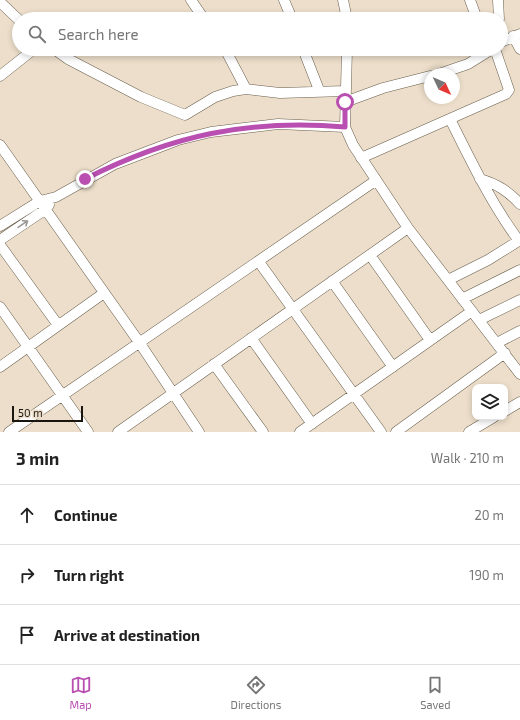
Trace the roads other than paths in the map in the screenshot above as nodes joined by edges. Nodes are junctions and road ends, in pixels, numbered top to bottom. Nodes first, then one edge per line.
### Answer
1 (191, 0) edge
2 (284, 0) edge
3 (343, 0) edge
4 (470, 0) edge
5 (498, 0) edge
6 (0, 1) edge
7 (199, 12) edge
8 (289, 12) edge
9 (346, 12) edge
10 (474, 12) edge
11 (499, 12) edge
12 (12, 13) edge
13 (517, 35) edge
14 (520, 49) edge
15 (25, 56) edge
16 (64, 56) edge
17 (229, 56) edge
18 (306, 56) edge
19 (347, 56) edge
20 (481, 56) edge
21 (494, 56) edge
22 (456, 68) edge
23 (0, 76) edge
24 (424, 78) edge
25 (246, 89) junction
26 (319, 90) junction
27 (345, 91) junction
28 (345, 102) junction
29 (450, 119) junction
30 (345, 127) junction
31 (0, 145) edge
32 (361, 158) junction
33 (480, 179) junction
34 (375, 181) junction
35 (519, 202) edge
36 (43, 205) junction
37 (0, 226) edge
38 (408, 228) junction
39 (0, 240) edge
40 (520, 240) edge
41 (0, 246) edge
42 (370, 255) junction
43 (259, 262) junction
44 (520, 270) edge
45 (448, 280) junction
46 (332, 281) junction
47 (104, 293) junction
48 (462, 299) junction
49 (520, 300) edge
50 (0, 308) edge
51 (293, 309) junction
52 (472, 311) junction
53 (479, 320) junction
54 (58, 325) junction
55 (520, 331) edge
56 (251, 338) junction
57 (430, 340) junction
58 (139, 342) junction
59 (497, 343) junction
60 (29, 346) junction
61 (505, 353) junction
62 (214, 364) junction
63 (0, 367) edge
64 (393, 367) junction
65 (518, 368) edge
66 (173, 393) junction
67 (62, 395) junction
68 (354, 395) junction
69 (520, 402) edge
70 (508, 409) edge
71 (489, 420) edge
72 (312, 424) junction
73 (131, 428) edge
74 (9, 432) edge
75 (88, 432) edge
76 (118, 432) edge
77 (199, 432) edge
78 (263, 432) edge
79 (300, 432) edge
80 (381, 432) edge
81 (396, 432) edge
82 (469, 432) edge

1 - 7 street
2 - 8 street
3 - 9 street
4 - 10 street
5 - 11 street
6 - 12 street
13 - 14 street
15 - 23 street
16 - 25 street
17 - 25 street
18 - 26 street
19 - 27 street
20 - 22 street
21 - 29 street
24 - 28 street
25 - 26 street
26 - 27 street
27 - 28 street
28 - 30 street
29 - 32 street
29 - 33 street
30 - 32 street
30 - 36 street
31 - 36 street
32 - 34 street
33 - 35 street
33 - 40 street
34 - 38 street
34 - 43 street
36 - 37 street
39 -> 36 street
36 - 47 street
38 - 42 street
38 - 45 street
40 - 45 street
41 - 54 street
42 - 46 street
42 - 57 street
43 - 51 street
43 - 58 street
44 - 48 street
45 - 48 street
46 - 51 street
46 - 64 street
47 - 54 street
47 - 58 street
48 - 52 street
49 - 53 street
50 - 60 street
51 - 56 street
51 - 68 street
52 - 53 street
52 - 57 street
53 - 59 street
54 - 60 street
55 - 59 street
56 - 62 street
56 - 72 street
57 - 64 street
58 - 66 street
58 - 67 street
59 - 61 street
60 - 63 street
60 - 67 street
61 - 65 street
61 - 81 street
62 - 66 street
62 - 78 street
64 - 68 street
66 - 73 street
66 - 77 street
67 - 74 street
67 - 75 street
68 - 72 street
68 - 80 street
69 - 70 street
71 - 82 street
72 - 79 street
73 - 76 street

